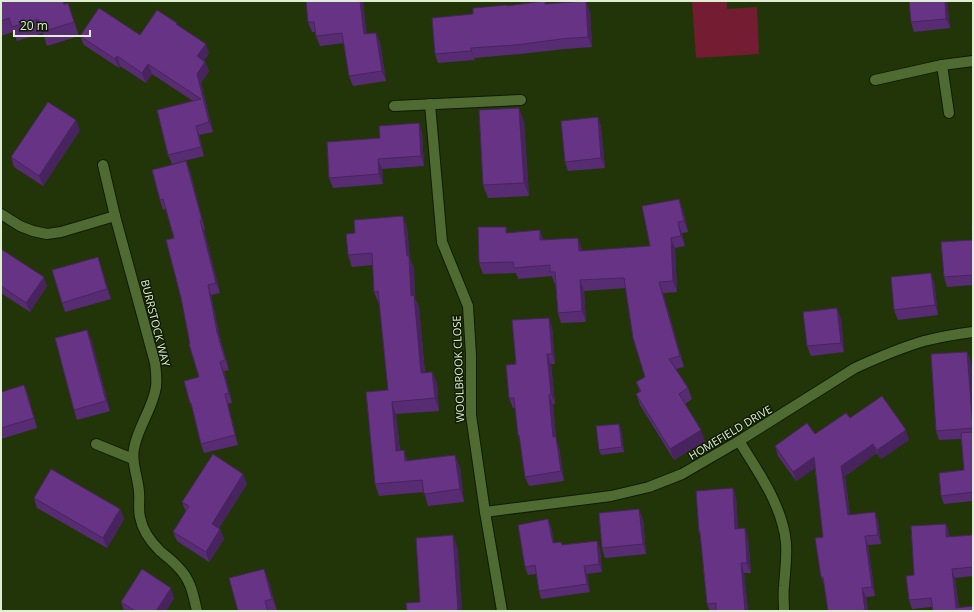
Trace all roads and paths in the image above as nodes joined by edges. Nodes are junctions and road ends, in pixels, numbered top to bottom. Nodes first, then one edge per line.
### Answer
1 (973, 61) edge
2 (942, 65) junction
3 (875, 80) dead end
4 (521, 100) dead end
5 (430, 104) junction
6 (394, 106) dead end
7 (949, 113) dead end
8 (103, 165) dead end
9 (1, 214) edge
10 (115, 216) junction
11 (973, 332) edge
12 (738, 441) junction
13 (96, 444) dead end
14 (133, 458) junction
15 (485, 512) junction
16 (197, 611) edge
17 (502, 611) edge
18 (784, 611) edge

1 - 2 street
2 - 3 street
2 - 7 street
4 - 5 street
5 - 6 street
5 - 15 street, WOOLBROOK CLOSE
8 - 10 street, BURRSTOCK WAY
9 - 10 street
10 - 14 street, BURRSTOCK WAY
11 - 12 street, HOMEFIELD DRIVE
12 - 15 street, HOMEFIELD DRIVE
12 - 18 street
13 - 14 street
14 - 16 street, BURRSTOCK WAY
15 - 17 street, WOOLBROOK CLOSE

